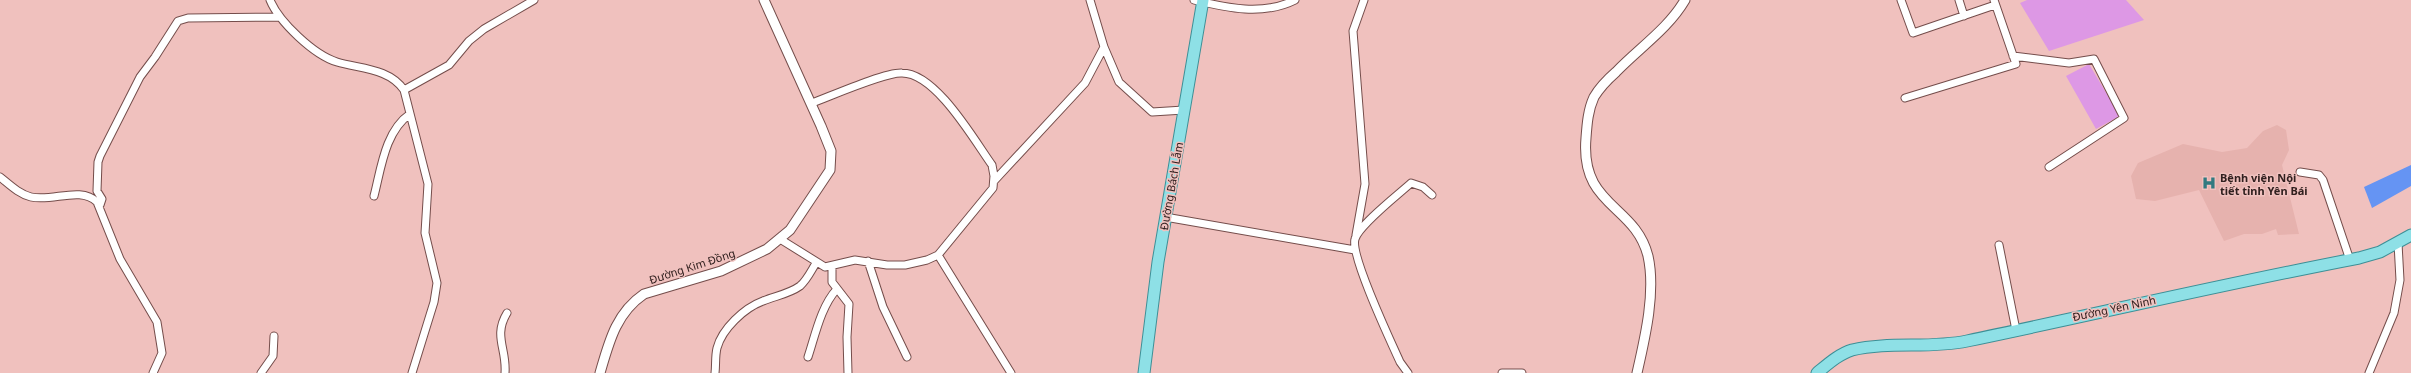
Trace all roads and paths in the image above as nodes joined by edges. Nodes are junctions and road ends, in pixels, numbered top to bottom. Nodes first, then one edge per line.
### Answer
1 (270, 0) edge
2 (534, 0) edge
3 (764, 0) edge
4 (1090, 0) edge
5 (1295, 0) edge
6 (1364, 0) edge
7 (1685, 0) edge
8 (1901, 0) edge
9 (1959, 0) edge
10 (1200, 1) edge
11 (1995, 3) edge
12 (1964, 16) junction
13 (279, 17) junction
14 (1104, 48) junction
15 (2013, 56) junction
16 (404, 90) junction
17 (1906, 98) dead end
18 (812, 103) junction
19 (1184, 110) junction
20 (410, 114) junction
21 (2049, 167) dead end
22 (2300, 172) dead end
23 (0, 177) edge
24 (994, 181) junction
25 (1432, 195) dead end
26 (374, 196) dead end
27 (100, 205) junction
28 (1166, 217) junction
29 (2411, 235) edge
30 (1355, 238) junction
31 (780, 239) junction
32 (2398, 243) junction
33 (1999, 245) dead end
34 (1355, 250) junction
35 (938, 255) junction
36 (2350, 260) junction
37 (868, 261) junction
38 (816, 263) junction
39 (832, 267) junction
40 (836, 289) junction
41 (506, 313) dead end
42 (2016, 330) junction
43 (274, 336) dead end
44 (808, 357) dead end
45 (907, 357) dead end
46 (1400, 362) junction
47 (153, 373) edge
48 (262, 373) edge
49 (412, 373) edge
50 (505, 373) edge
51 (600, 373) edge
52 (716, 373) edge
53 (848, 373) edge
54 (1011, 373) edge
55 (1144, 373) edge
56 (1403, 373) edge
57 (1408, 373) edge
58 (1502, 373) edge
59 (1521, 373) edge
60 (1637, 373) edge
61 (1817, 373) edge
62 (2369, 373) edge

1 - 13 street
2 - 16 street
3 - 18 street, Đường Kim Đồng
4 - 14 street
5 - 10 street
6 - 30 street
7 - 60 street
8 - 12 street
9 - 12 street
10 - 19 main road, Đường Bách Lẫm
11 - 12 street
11 - 15 street
13 - 16 street
13 - 27 street
14 - 19 street
14 - 24 street
15 - 17 street
15 - 21 street
16 - 20 street
18 - 24 street
18 - 31 street, Đường Kim Đồng
19 - 28 main road, Đường Bách Lẫm
20 - 26 street
20 - 49 street
22 - 36 street
23 - 27 street
24 - 35 street
25 - 30 street
27 - 47 street
28 - 34 street
28 - 55 main road, Đường Bách Lẫm
29 - 32 main road, Đường Yên Ninh
30 - 34 street
31 - 38 street
31 - 51 street, Đường Kim Đồng
32 - 36 main road, Đường Yên Ninh
32 - 62 street
33 - 42 street
34 - 46 street
35 - 37 street
35 - 54 street
36 - 42 main road, Đường Yên Ninh
37 - 39 street
37 - 45 street
38 - 39 street
38 - 52 street
39 - 40 street
40 - 44 street
40 - 53 street
41 - 50 street
42 - 61 main road, Đường Yên Ninh
43 - 48 street
46 - 56 street
46 - 57 street
58 - 59 street

